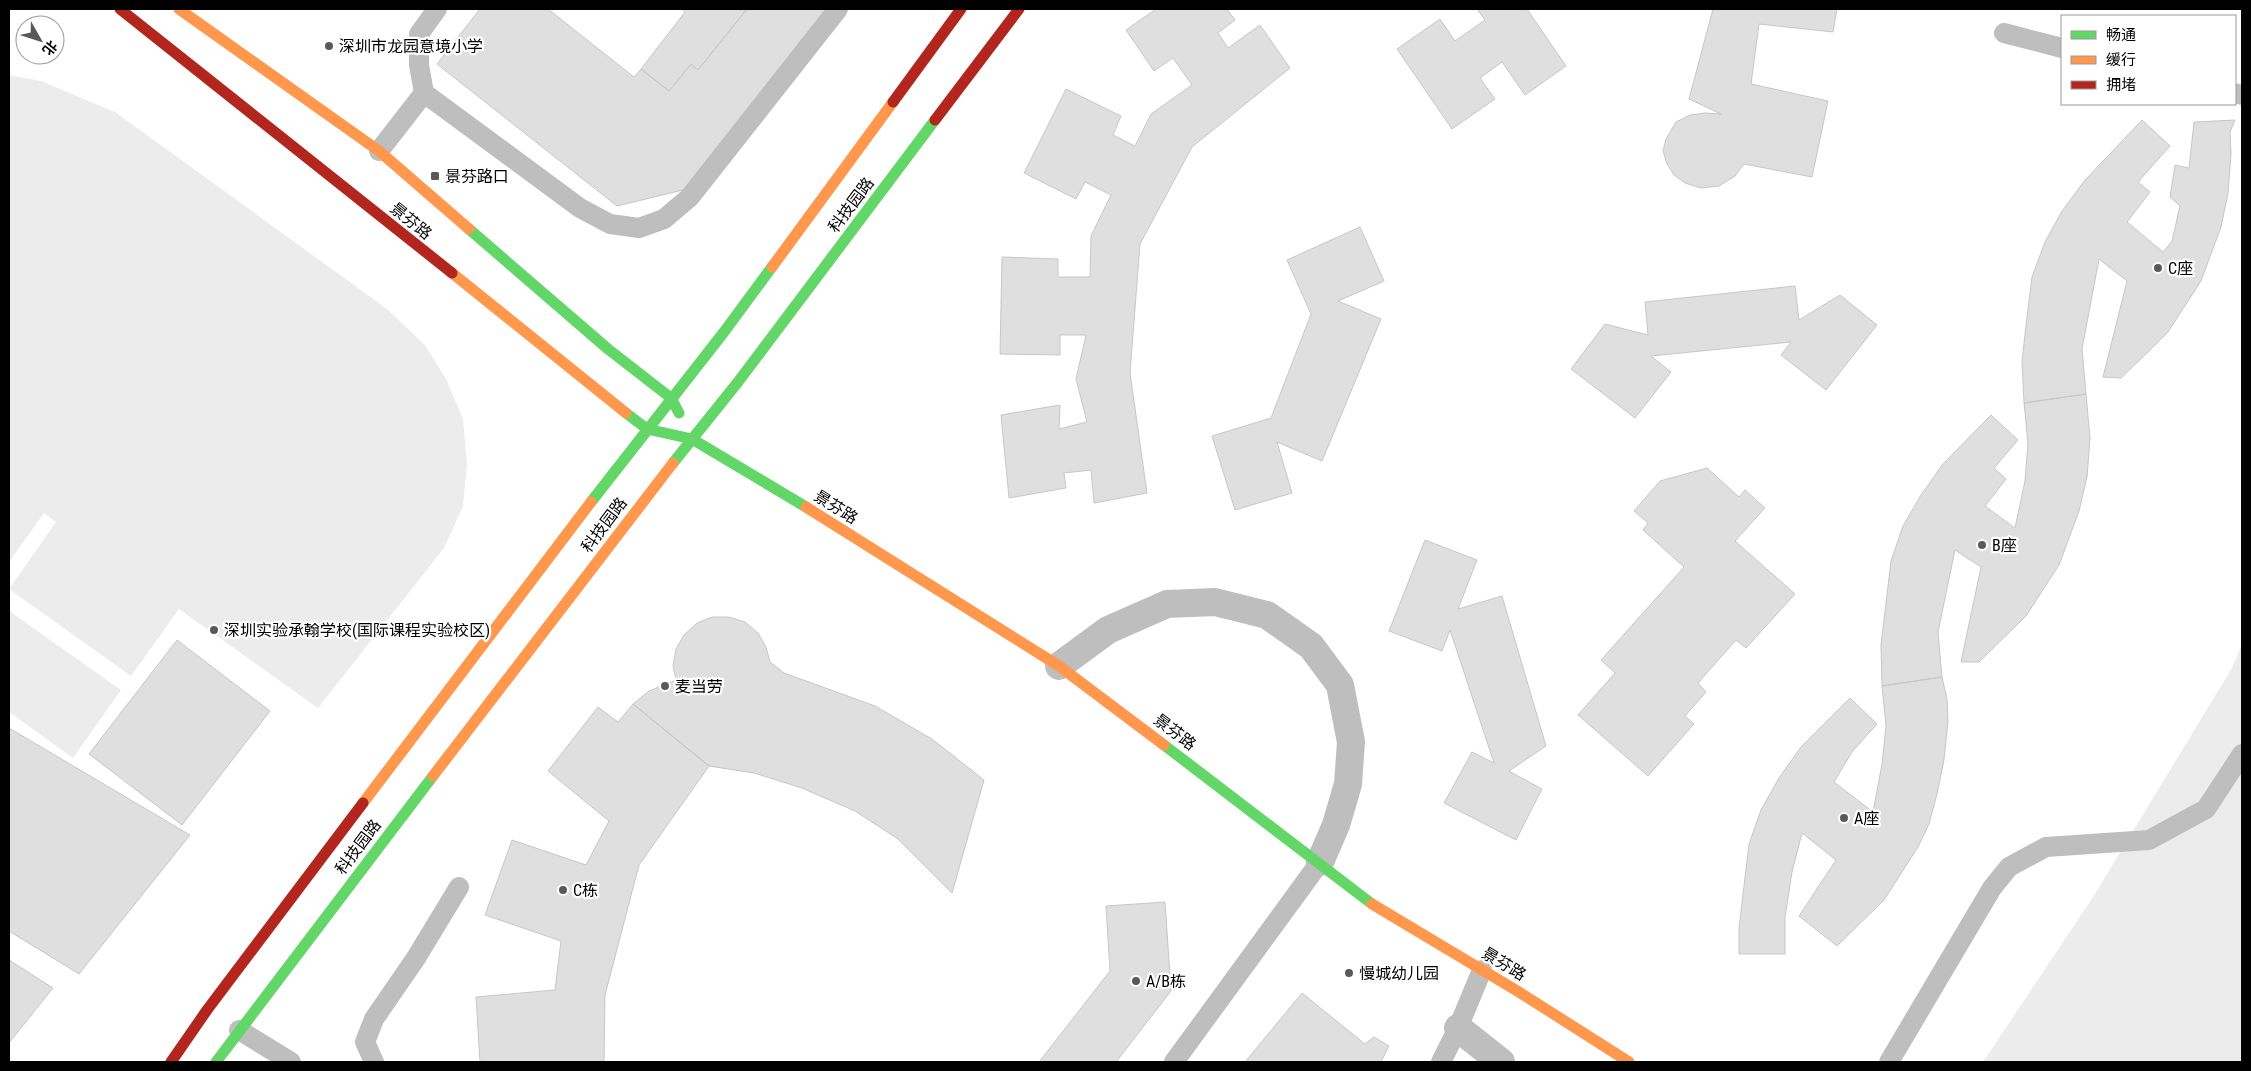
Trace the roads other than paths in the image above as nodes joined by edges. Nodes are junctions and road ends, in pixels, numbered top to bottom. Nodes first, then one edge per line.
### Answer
1 (120, 9) edge
2 (178, 9) edge
3 (437, 9) edge
4 (838, 9) edge
5 (961, 9) edge
6 (1019, 9) edge
7 (2004, 33) dead end
8 (2061, 48) edge
9 (424, 93) junction
10 (379, 151) junction
11 (672, 398) junction
12 (647, 430) junction
13 (692, 439) junction
14 (1059, 666) junction
15 (2242, 754) edge
16 (1320, 862) junction
17 (459, 887) dead end
18 (1482, 970) junction
19 (1458, 1028) junction
20 (239, 1030) junction
21 (171, 1062) edge
22 (216, 1062) edge
23 (292, 1062) edge
24 (374, 1062) edge
25 (1174, 1062) edge
26 (1441, 1062) edge
27 (1501, 1062) edge
28 (1629, 1062) edge
29 (1889, 1062) edge

1 - 12 main road, 景芬路
2 - 10 main road, 景芬路
3 - 9 lane
4 - 9 lane
5 - 11 main road, 科技园路
6 - 13 main road, 科技园路
7 - 8 lane
9 - 10 lane
10 - 11 main road, 景芬路
11 - 12 main road, 科技园路
11 - 13 main road, 景芬路
12 - 13 main road, 景芬路
12 - 21 main road, 科技园路
13 - 14 main road, 景芬路
13 - 20 main road, 科技园路
14 - 16 main road, 景芬路
14 - 16 street
15 - 29 lane
16 - 18 main road, 景芬路
16 - 25 lane
17 - 24 lane
18 - 19 lane
18 - 28 main road, 景芬路
19 - 26 lane
19 - 27 street
20 - 22 main road, 科技园路
20 - 23 lane

